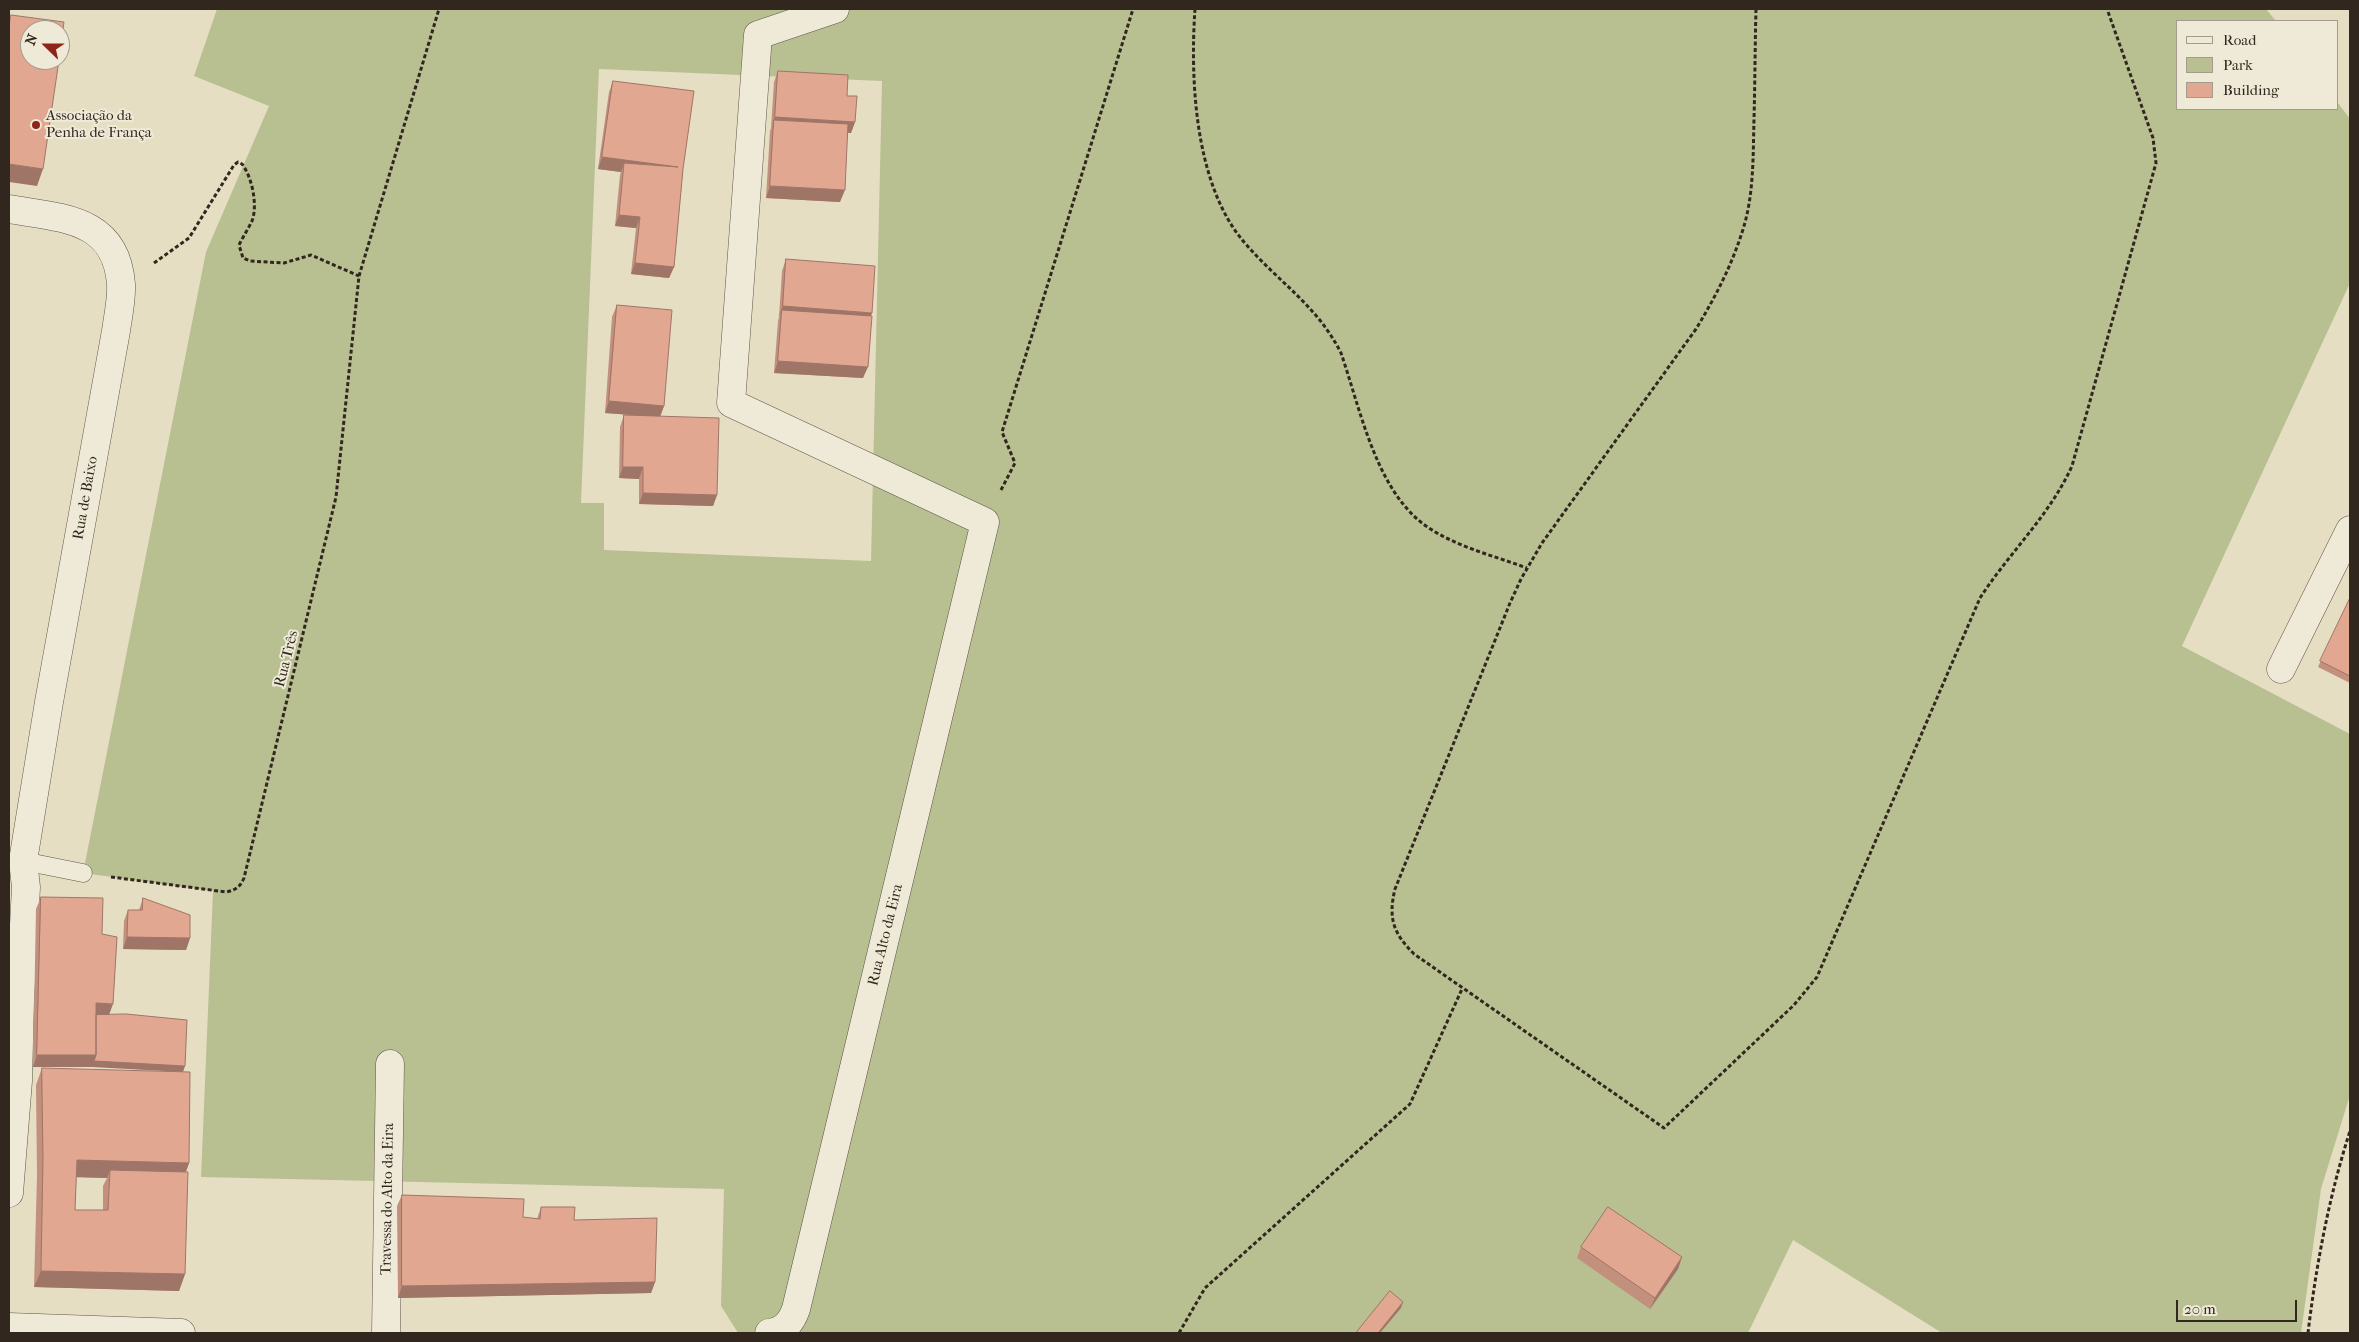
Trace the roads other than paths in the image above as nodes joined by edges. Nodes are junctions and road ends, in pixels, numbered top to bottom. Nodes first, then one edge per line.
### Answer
1 (835, 9) edge
2 (9, 209) edge
3 (2350, 530) edge
4 (2282, 669) dead end
5 (16, 859) edge
6 (83, 874) road end
7 (390, 1064) dead end
8 (9, 1193) edge
9 (9, 1327) edge
10 (181, 1333) edge
11 (386, 1333) edge
12 (769, 1333) edge

1 - 12 street, Rua Alto da Eira
2 - 5 street, Rua de Baixo
3 - 4 street
5 - 6 lane
5 - 8 street, Rua de Baixo
7 - 11 street, Travessa do Alto da Eira
9 - 10 street

